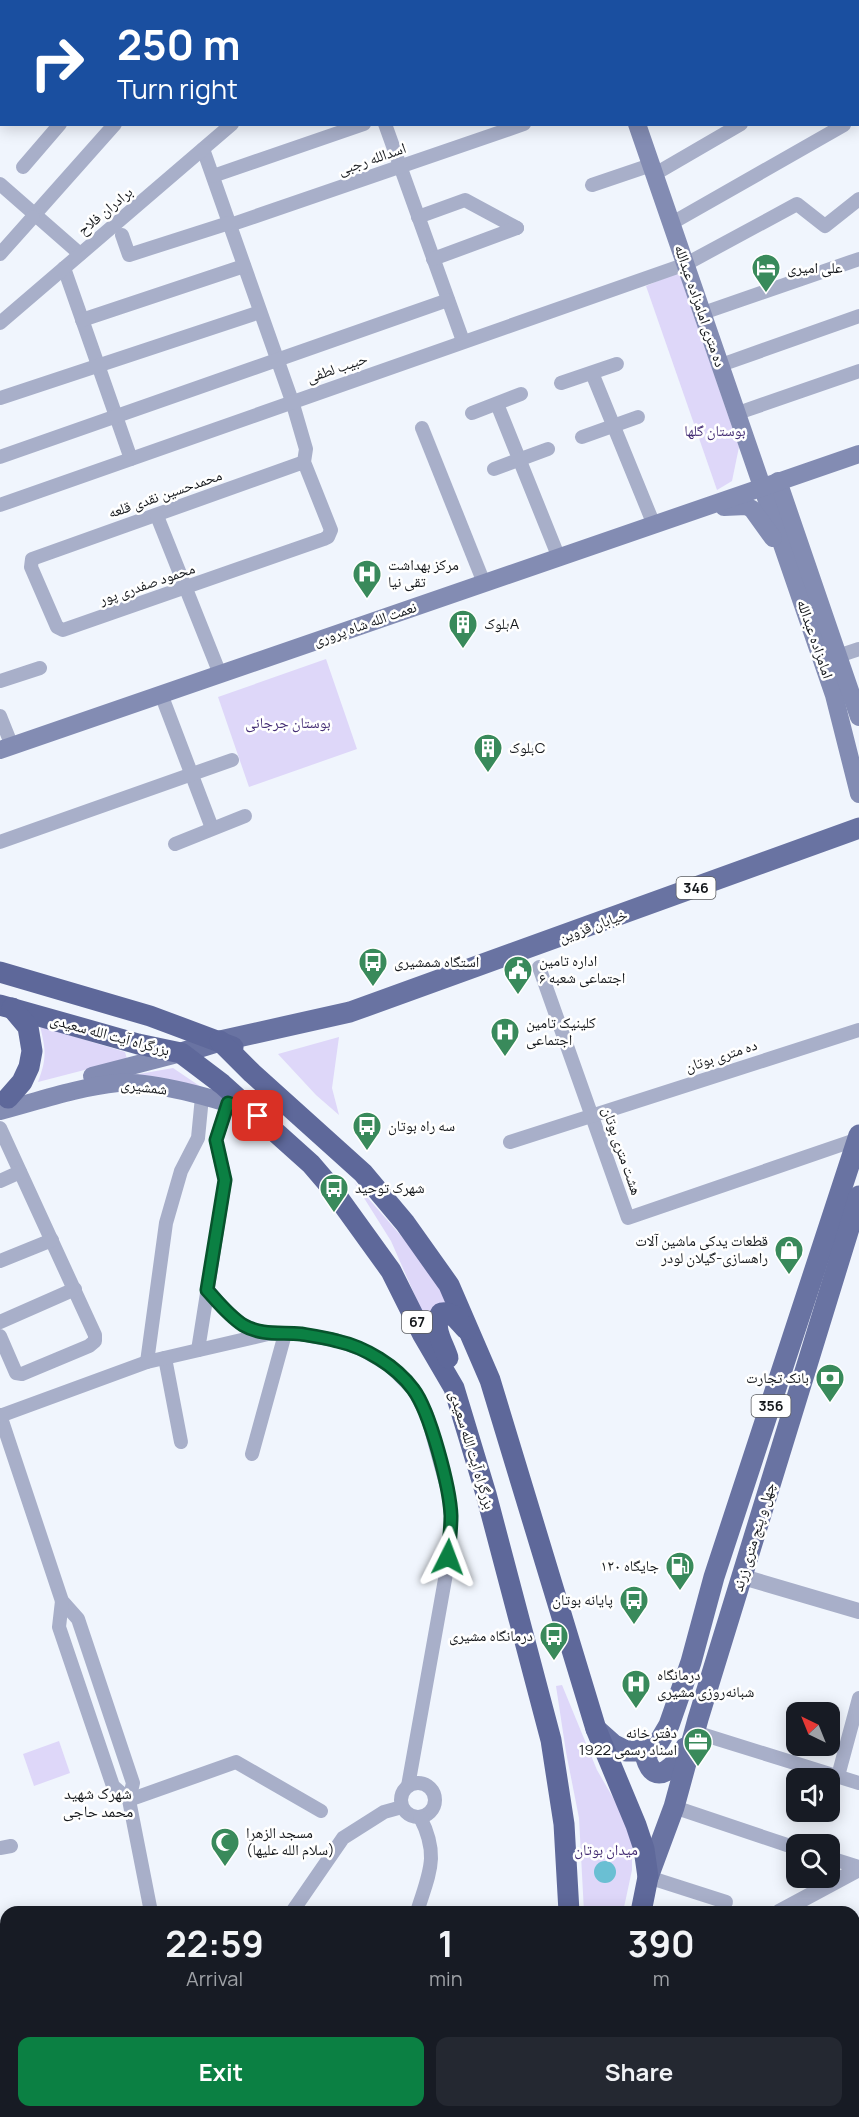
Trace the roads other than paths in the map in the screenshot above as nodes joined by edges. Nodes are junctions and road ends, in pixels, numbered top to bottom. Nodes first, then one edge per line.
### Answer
1 (58, 126) edge
2 (113, 126) edge
3 (230, 126) edge
4 (358, 126) edge
5 (386, 126) edge
6 (518, 126) edge
7 (638, 126) edge
8 (737, 126) edge
9 (841, 126) edge
10 (203, 149) junction
11 (23, 167) dead end
12 (400, 167) junction
13 (653, 169) junction
14 (213, 176) junction
15 (0, 184) edge
16 (592, 185) dead end
17 (859, 199) edge
18 (34, 215) junction
19 (418, 217) junction
20 (672, 223) junction
21 (230, 224) junction
22 (122, 235) dead end
23 (0, 254) edge
24 (80, 254) junction
25 (433, 259) junction
26 (859, 259) edge
27 (686, 264) junction
28 (244, 266) junction
29 (64, 268) junction
30 (448, 300) junction
31 (260, 312) junction
32 (703, 313) junction
33 (859, 316) edge
34 (82, 320) junction
35 (0, 323) edge
36 (463, 341) junction
37 (277, 360) junction
38 (617, 364) dead end
39 (98, 365) junction
40 (721, 365) junction
41 (859, 372) edge
42 (592, 373) junction
43 (561, 383) dead end
44 (521, 394) dead end
45 (0, 398) edge
46 (292, 401) junction
47 (497, 404) junction
48 (472, 413) dead end
49 (738, 413) junction
50 (116, 417) junction
51 (638, 417) dead end
52 (614, 426) junction
53 (422, 428) dead end
54 (582, 437) dead end
55 (548, 449) dead end
56 (859, 454) edge
57 (0, 457) edge
58 (754, 458) junction
59 (131, 459) junction
60 (519, 459) junction
61 (304, 462) junction
62 (494, 469) dead end
63 (771, 484) junction
64 (730, 498) junction
65 (0, 505) edge
66 (710, 505) junction
67 (157, 516) junction
68 (654, 525) junction
69 (36, 556) joint
70 (559, 558) junction
71 (788, 562) junction
72 (484, 583) junction
73 (186, 588) junction
74 (859, 649) edge
75 (838, 656) junction
76 (40, 668) dead end
77 (220, 674) junction
78 (0, 681) edge
79 (161, 694) junction
80 (0, 716) edge
81 (859, 717) edge
82 (6, 748) edge
83 (232, 760) dead end
84 (192, 774) junction
85 (859, 790) edge
86 (245, 816) dead end
87 (212, 828) junction
88 (859, 828) edge
89 (0, 842) edge
90 (175, 844) dead end
91 (538, 967) dead end
92 (0, 972) edge
93 (6, 1007) edge
94 (859, 1030) edge
95 (220, 1041) junction
96 (181, 1053) junction
97 (202, 1097) junction
98 (3, 1103) edge
99 (228, 1103) junction
100 (253, 1112) junction
101 (592, 1114) junction
102 (0, 1128) edge
103 (858, 1137) edge
104 (510, 1142) dead end
105 (20, 1172) junction
106 (0, 1181) edge
107 (859, 1196) edge
108 (52, 1240) junction
109 (0, 1261) edge
110 (75, 1289) junction
111 (207, 1290) junction
112 (0, 1322) edge
113 (268, 1334) junction
114 (285, 1334) junction
115 (470, 1334) junction
116 (0, 1336) edge
117 (198, 1350) junction
118 (165, 1358) junction
119 (147, 1362) junction
120 (454, 1388) junction
121 (0, 1416) edge
122 (181, 1442) dead end
123 (252, 1454) dead end
124 (742, 1577) junction
125 (62, 1601) junction
126 (859, 1611) edge
127 (859, 1698) edge
128 (696, 1726) junction
129 (596, 1730) junction
130 (651, 1746) junction
131 (815, 1768) edge
132 (840, 1769) edge
133 (840, 1777) edge
134 (859, 1783) edge
135 (408, 1786) junction
136 (129, 1800) junction
137 (402, 1807) junction
138 (674, 1807) junction
139 (321, 1811) dead end
140 (420, 1817) junction
141 (786, 1845) edge
142 (840, 1861) edge
143 (859, 1868) edge
144 (643, 1899) edge
145 (726, 1902) dead end
146 (150, 1906) edge
147 (296, 1906) edge
148 (419, 1906) edge
149 (570, 1906) edge
150 (790, 1906) edge

1 - 11 street
2 - 18 street
3 - 10 street, برادران فلاح
4 - 14 street
5 - 12 street
6 - 12 street, اسدالله رجبی
7 - 13 main road, ده متری امامزاده عبدالله
8 - 13 street
9 - 20 street
10 - 14 street
10 - 24 street, برادران فلاح
12 - 19 street
12 - 21 street, اسدالله رجبی
13 - 16 street
13 - 20 main road, ده متری امامزاده عبدالله
14 - 21 street
15 - 18 street
17 - 27 street, حبیب لطفی
18 - 23 street
18 - 24 street
19 - 25 street
19 - 25 street
20 - 27 main road, ده متری امامزاده عبدالله
21 - 22 street, اسدالله رجبی
21 - 28 street
24 - 29 street, برادران فلاح
25 - 30 street
26 - 32 street
27 - 32 main road, ده متری امامزاده عبدالله
27 - 36 street, حبیب لطفی
28 - 31 street
28 - 34 street
29 - 34 street
29 - 35 street, برادران فلاح
30 - 36 street
30 - 37 street
31 - 37 street
31 - 39 street
32 - 40 main road, ده متری امامزاده عبدالله
33 - 40 street
34 - 39 street
36 - 46 street, حبیب لطفی
37 - 46 street
37 - 50 street
38 - 42 street
39 - 45 street
39 - 50 street
40 - 49 main road, ده متری امامزاده عبدالله
41 - 49 street
42 - 43 street
42 - 52 street
44 - 47 street
46 - 59 street, حبیب لطفی
46 - 61 street
47 - 48 street
47 - 60 street
49 - 58 main road, ده متری امامزاده عبدالله
50 - 57 street
50 - 59 street
51 - 52 street
52 - 54 street
52 - 68 street
53 - 72 street
55 - 60 street
56 - 63 main road, نعمت الله شاه پروری
58 - 63 main road, ده متری امامزاده عبدالله
58 - 64 main road
59 - 65 street, حبیب لطفی
60 - 62 street
60 - 70 street
61 - 67 street, محمدحسین نقدی قلعه
61 - 73 street, محمود صفدری پور
63 - 64 main road, نعمت الله شاه پروری
63 - 71 main road, امامزاده عبدالله
63 - 75 main road, امامزاده عبدالله
64 - 66 main road, نعمت الله شاه پروری
66 - 68 main road, نعمت الله شاه پروری
66 - 71 main road
67 - 69 street, محمدحسین نقدی قلعه
67 - 73 street
68 - 70 main road, نعمت الله شاه پروری
69 - 73 street, محمود صفدری پور
70 - 72 main road, نعمت الله شاه پروری
71 - 85 main road, امامزاده عبدالله
72 - 77 main road, نعمت الله شاه پروری
73 - 77 street
74 - 75 street
75 - 81 main road, امامزاده عبدالله
76 - 78 street
77 - 79 main road, نعمت الله شاه پروری
79 - 82 main road, نعمت الله شاه پروری
79 - 84 street
80 - 82 street
83 - 84 street
84 - 87 street
84 - 89 street
86 - 87 street
87 - 90 street
88 - 95 main road, خیابان قزوین / 346
91 - 101 street, هشت متری بوتان
92 - 95 highway, بزرگراه آیت الله سعیدی
93 - 96 highway, بزرگراه آیت الله سعیدی / 67
93 - 98 highway
94 - 101 street, ده متری بوتان
95 - 96 main road, خیابان قزوین
95 - 115 highway, بزرگراه آیت الله سعیدی
96 - 98 main road, شمشیری
96 - 100 highway, بزرگراه آیت الله سعیدی / 67
97 - 98 main road, شمشیری
97 - 99 main road, شمشیری
97 - 119 street
99 - 100 main road, شمشیری
99 - 111 street
100 - 120 highway, بزرگراه آیت الله سعیدی / 67
101 - 103 street, هشت متری بوتان
101 - 104 street, ده متری بوتان
102 - 105 street
103 - 130 main road, چهل و پنج متری زرند / 356
105 - 106 street
105 - 108 street
107 - 124 main road, چهل و پنج متری زرند / 356
108 - 109 street
108 - 110 street
110 - 112 street
110 - 116 street
111 - 113 street
111 - 117 street
113 - 114 street
113 - 117 street
114 - 123 street
114 - 135 street
115 - 120 highway
115 - 129 highway, بزرگراه آیت الله سعیدی
117 - 118 street
118 - 119 street
118 - 122 street
119 - 121 street
120 - 149 highway, بزرگراه آیت الله سعیدی / 67
121 - 125 street
124 - 126 street
124 - 128 main road, چهل و پنج متری زرند / 356
125 - 136 street
125 - 136 street
127 - 132 street
128 - 130 main road
128 - 131 street
128 - 138 main road, چهل و پنج متری زرند / 356
129 - 130 main road
129 - 144 highway, بزرگراه آیت الله سعیدی
133 - 134 street
135 - 137 street
135 - 140 street
136 - 139 street
136 - 146 street
137 - 140 street
137 - 147 street
138 - 141 street
138 - 144 main road, چهل و پنج متری زرند / 356
140 - 148 street
142 - 143 street
143 - 150 street
144 - 145 street

